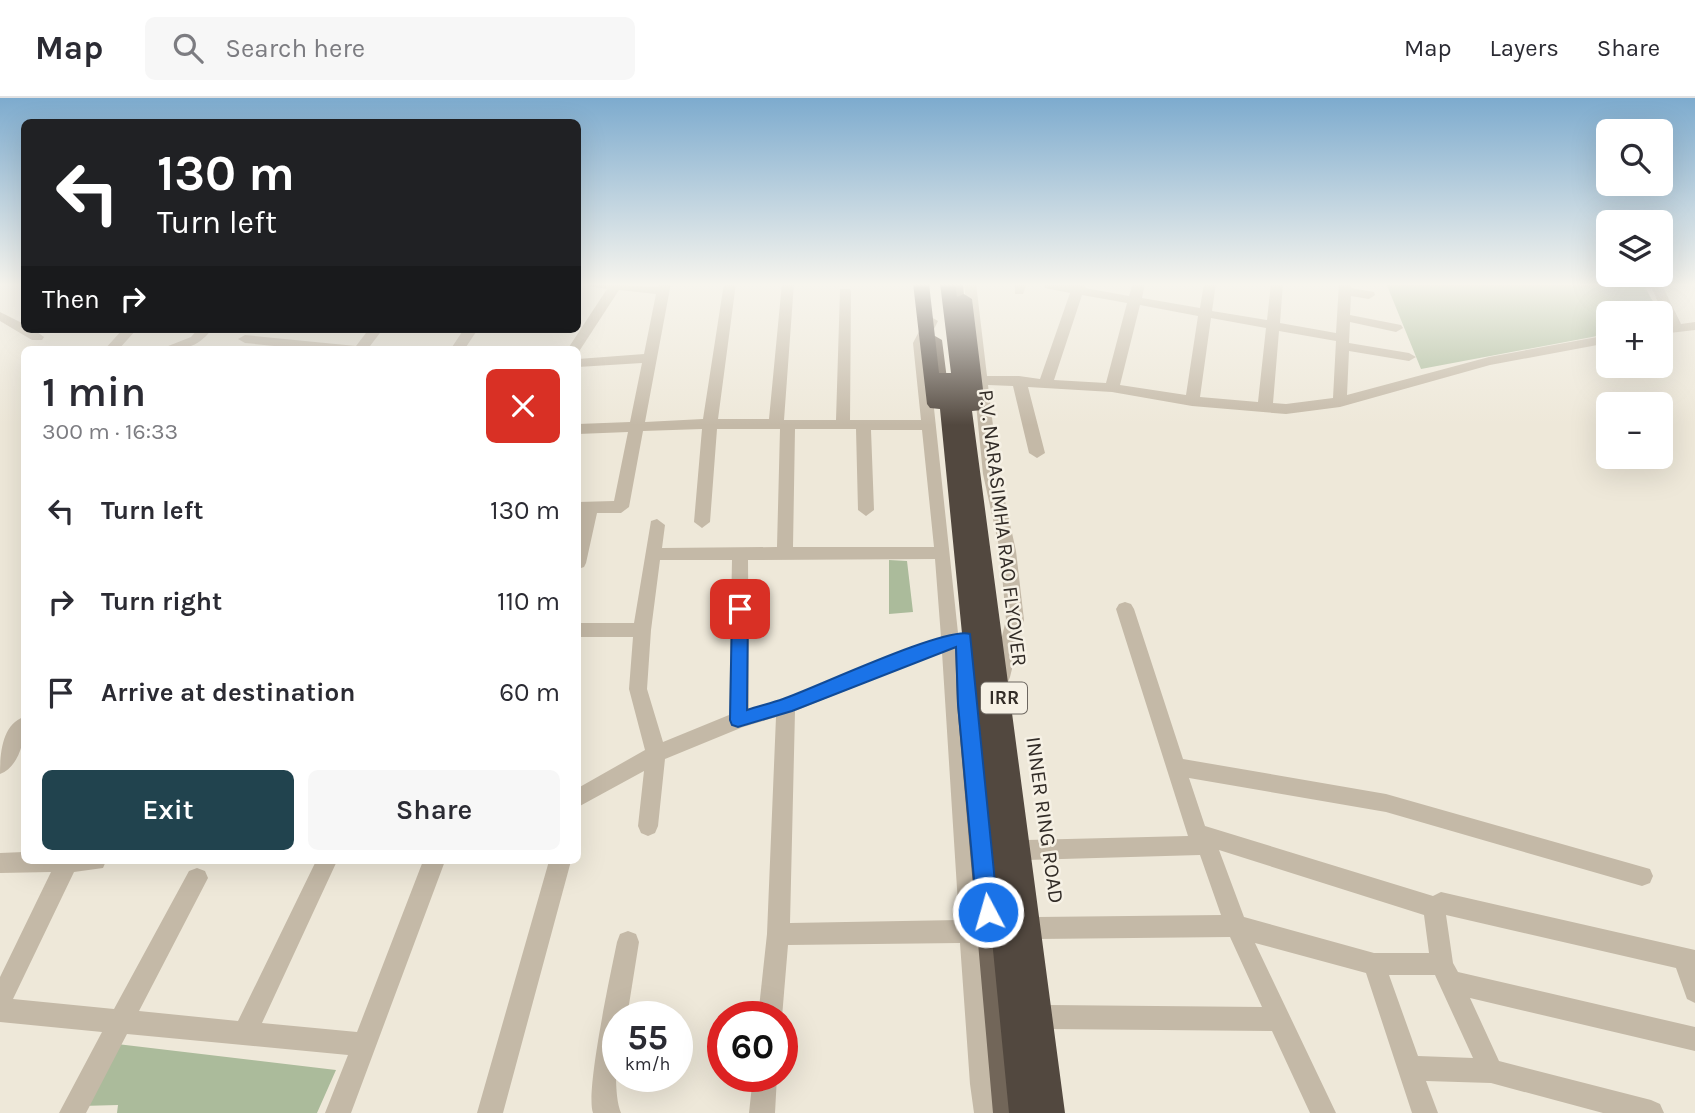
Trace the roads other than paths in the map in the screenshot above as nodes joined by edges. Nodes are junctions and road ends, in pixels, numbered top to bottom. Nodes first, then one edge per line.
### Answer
1 (587, 330) edge
2 (657, 330) edge
3 (723, 330) edge
4 (787, 330) edge
5 (844, 330) edge
6 (926, 330) edge
7 (926, 330) edge
8 (933, 330) edge
9 (942, 330) edge
10 (952, 330) edge
11 (967, 330) edge
12 (967, 330) edge
13 (972, 330) edge
14 (1064, 330) edge
15 (1127, 330) edge
16 (1202, 330) edge
17 (1274, 330) edge
18 (1293, 330) edge
19 (1342, 330) edge
20 (30, 333) edge
21 (126, 333) edge
22 (202, 333) edge
23 (295, 333) edge
24 (372, 333) edge
25 (37, 337) dead end
26 (244, 339) dead end
27 (1342, 342) junction
28 (1596, 342) edge
29 (286, 343) junction
30 (115, 346) edge
31 (179, 346) edge
32 (316, 346) edge
33 (361, 346) edge
34 (577, 346) edge
35 (1409, 357) dead end
36 (653, 358) junction
37 (581, 363) edge
38 (975, 379) junction
39 (1019, 380) junction
40 (1046, 382) junction
41 (1112, 388) junction
42 (1192, 401) junction
43 (1340, 402) junction
44 (1265, 407) junction
45 (710, 424) junction
46 (782, 424) junction
47 (843, 424) junction
48 (863, 425) junction
49 (929, 425) junction
50 (581, 429) edge
51 (638, 429) junction
52 (1037, 453) dead end
53 (584, 508) edge
54 (866, 510) dead end
55 (702, 522) dead end
56 (657, 524) dead end
57 (581, 535) edge
58 (785, 553) junction
59 (943, 553) junction
60 (653, 554) junction
61 (740, 554) junction
62 (976, 579) junction
63 (1125, 609) dead end
64 (581, 630) edge
65 (642, 630) junction
66 (957, 641) junction
67 (786, 706) junction
68 (738, 720) junction
69 (21, 730) edge
70 (656, 754) junction
71 (0, 765) edge
72 (1174, 766) junction
73 (581, 796) edge
74 (648, 826) dead end
75 (1202, 839) junction
76 (1027, 850) junction
77 (0, 863) edge
78 (21, 863) edge
79 (67, 864) edge
80 (326, 864) edge
81 (433, 864) edge
82 (559, 864) edge
83 (1642, 876) dead end
84 (197, 878) dead end
85 (1032, 891) junction
86 (986, 892) junction
87 (1434, 907) junction
88 (1236, 926) junction
89 (1037, 928) junction
90 (981, 931) junction
91 (778, 934) junction
92 (628, 942) dead end
93 (1690, 960) edge
94 (1374, 964) junction
95 (1446, 973) junction
96 (1695, 992) edge
97 (772, 1001) edge
98 (0, 1002) edge
99 (0, 1010) edge
100 (1049, 1017) junction
101 (1280, 1019) junction
102 (121, 1021) junction
103 (245, 1033) junction
104 (1695, 1039) edge
105 (365, 1045) junction
106 (1409, 1069) junction
107 (1491, 1071) junction
108 (764, 1092) edge
109 (72, 1113) edge
110 (338, 1113) edge
111 (490, 1113) edge
112 (608, 1113) edge
113 (762, 1113) edge
114 (987, 1113) edge
115 (1006, 1113) edge
116 (1024, 1113) edge
117 (1050, 1113) edge
118 (1062, 1113) edge
119 (1323, 1113) edge
120 (1425, 1113) edge
121 (1651, 1113) edge

1 - 34 street
2 - 36 street
3 - 45 street
4 - 46 street
5 - 47 street
6 - 62 highway
7 - 49 street
8 - 66 main road, IRR
9 - 62 highway, P.V. NARASIMHA RAO FLYOVER
10 - 62 highway, P.V. NARASIMHA RAO FLYOVER
11 - 62 highway
12 - 38 main road, INNER RING ROAD / IRR
13 - 38 street
14 - 40 street
15 - 41 street
16 - 42 street
17 - 44 street
18 - 27 street
19 - 27 street
20 - 25 street
21 - 30 street
22 - 31 street
23 - 29 street
24 - 33 street
26 - 29 street
27 - 35 street
27 - 43 street
28 - 43 street
29 - 32 street
36 - 37 street
36 - 51 street
38 - 39 street
38 - 76 main road, INNER RING ROAD / IRR
39 - 40 street
39 - 52 street
40 - 41 street
41 - 42 street
42 - 44 street
43 - 44 street
45 - 46 street
45 - 51 street
45 - 55 street
46 - 47 street
46 - 58 street
47 - 48 street
48 - 49 street
48 - 54 street
49 - 59 street
50 - 51 street
51 - 53 street
53 - 57 street
56 - 60 street
58 - 59 street
58 - 61 street
59 - 66 street
60 - 61 street
60 - 65 street
61 - 68 street
62 - 116 highway, P.V. NARASIMHA RAO FLYOVER
62 - 117 highway, P.V. NARASIMHA RAO FLYOVER
63 - 72 street
64 - 65 street
65 - 70 street
66 - 67 street
66 - 86 main road, IRR
66 - 90 street
67 - 68 street
67 - 91 street
68 - 70 street
69 - 71 street
70 - 73 street
70 - 74 street
72 - 75 street
72 - 83 street
75 - 76 street
75 - 87 street
75 - 88 street
76 - 85 main road, INNER RING ROAD / IRR
77 - 78 street
79 - 98 street
80 - 103 street
81 - 105 street
82 - 111 street
84 - 102 street
85 - 86 main road
85 - 89 main road, INNER RING ROAD / IRR
86 - 90 main road, IRR
87 - 93 street
87 - 95 street
88 - 89 street
88 - 94 street
88 - 101 street
89 - 100 main road, INNER RING ROAD / IRR
90 - 91 street
90 - 114 street
90 - 115 main road, IRR
91 - 97 street
92 - 112 street
93 - 96 street
94 - 95 street
94 - 106 street
95 - 104 street
95 - 107 street
99 - 102 street
100 - 101 street
100 - 118 main road, INNER RING ROAD / IRR
101 - 119 street
102 - 103 street
102 - 109 street
103 - 105 street
105 - 110 street
106 - 107 street
106 - 120 street
107 - 121 street
108 - 113 street

